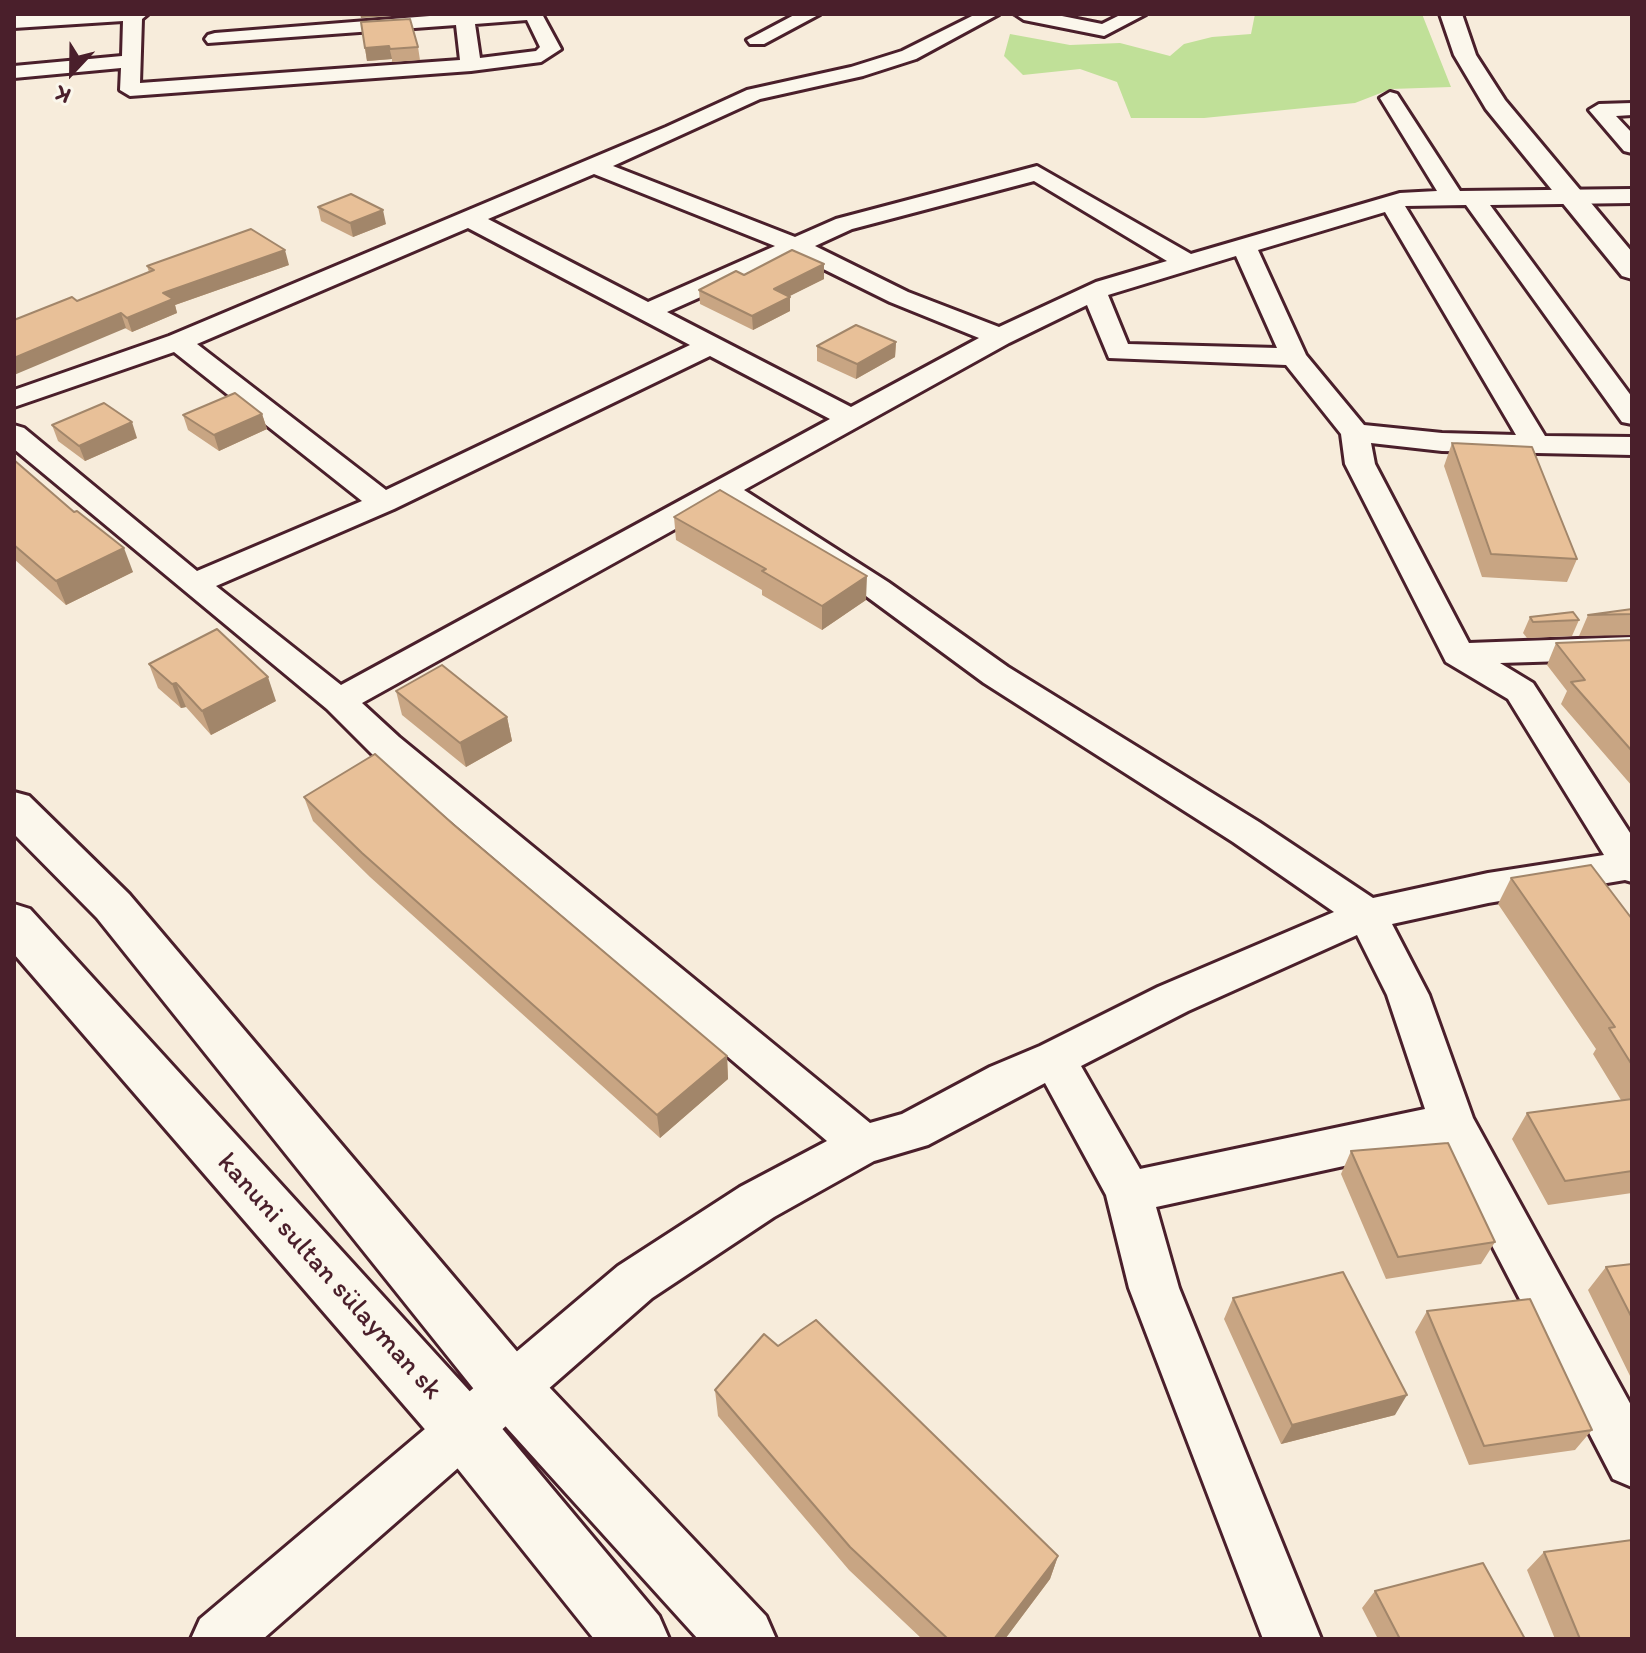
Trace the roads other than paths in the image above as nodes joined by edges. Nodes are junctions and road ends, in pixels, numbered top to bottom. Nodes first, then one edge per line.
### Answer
1 (133, 14) edge
2 (139, 14) edge
3 (211, 14) edge
4 (532, 14) edge
5 (811, 14) edge
6 (990, 14) edge
7 (1024, 14) edge
8 (1137, 14) edge
9 (1451, 14) edge
10 (1475, 14) edge
11 (465, 16) edge
12 (14, 22) edge
13 (757, 40) dead end
14 (131, 61) junction
15 (215, 62) junction
16 (471, 65) junction
17 (14, 72) edge
18 (1504, 73) dead end
19 (1521, 97) dead end
20 (1390, 98) dead end
21 (1632, 109) edge
22 (1632, 146) edge
23 (591, 165) junction
24 (1632, 196) edge
25 (1601, 197) junction
26 (1463, 198) junction
27 (1573, 199) junction
28 (1391, 203) junction
29 (467, 218) junction
30 (1632, 235) edge
31 (795, 245) junction
32 (1244, 246) junction
33 (1188, 263) junction
34 (1632, 270) edge
35 (1094, 292) junction
36 (649, 311) junction
37 (1000, 337) junction
38 (178, 342) junction
39 (711, 345) junction
40 (1294, 357) junction
41 (14, 399) edge
42 (1632, 416) edge
43 (852, 419) junction
44 (1355, 433) junction
45 (14, 434) edge
46 (1535, 443) junction
47 (1632, 446) edge
48 (723, 490) junction
49 (383, 503) junction
50 (193, 584) junction
51 (1632, 648) edge
52 (1458, 654) junction
53 (339, 701) junction
54 (14, 807) edge
55 (1632, 866) edge
56 (1367, 914) junction
57 (14, 922) edge
58 (1055, 1059) junction
59 (1452, 1123) junction
60 (863, 1144) junction
61 (1128, 1192) junction
62 (510, 1388) junction
63 (463, 1428) junction
64 (1632, 1460) edge
65 (220, 1639) edge
66 (636, 1639) edge
67 (743, 1639) edge
68 (1292, 1639) edge

1 - 2 street
1 - 12 street
1 - 14 street
3 - 15 street
4 - 11 street
4 - 16 street
5 - 13 street
6 - 23 street
7 - 8 street
9 - 27 main road
10 - 18 main road
11 - 15 street
11 - 16 street
14 - 15 street
14 - 17 street
15 - 16 street
19 - 25 main road
20 - 26 street
21 - 22 street
23 - 29 street
23 - 31 street
24 - 25 street
25 - 27 street
25 - 30 main road
26 - 27 street
26 - 28 street
26 - 42 street
27 - 34 main road
28 - 32 street
28 - 46 street
29 - 36 street
29 - 38 street
31 - 33 street
31 - 36 street
31 - 37 street
32 - 33 street
32 - 40 street
33 - 35 street
35 - 37 street
35 - 40 street
36 - 39 street
37 - 43 street
38 - 41 street
38 - 49 street
39 - 43 street
39 - 49 street
40 - 44 street
43 - 48 street
44 - 46 street
44 - 52 street
45 - 50 street
46 - 47 street
48 - 53 street
48 - 56 street
49 - 50 street
50 - 53 street
51 - 52 street
52 - 55 street
53 - 60 street
54 - 62 main road
55 - 56 street
56 - 58 street
56 - 59 street
57 - 63 main road, kanuni sultan sülayman sk
58 - 60 street
58 - 61 street
59 - 61 street
59 - 64 street
60 - 62 street
61 - 68 street
62 - 63 street
62 - 67 main road
63 - 65 street
63 - 66 main road, kanuni sultan sülayman sk

